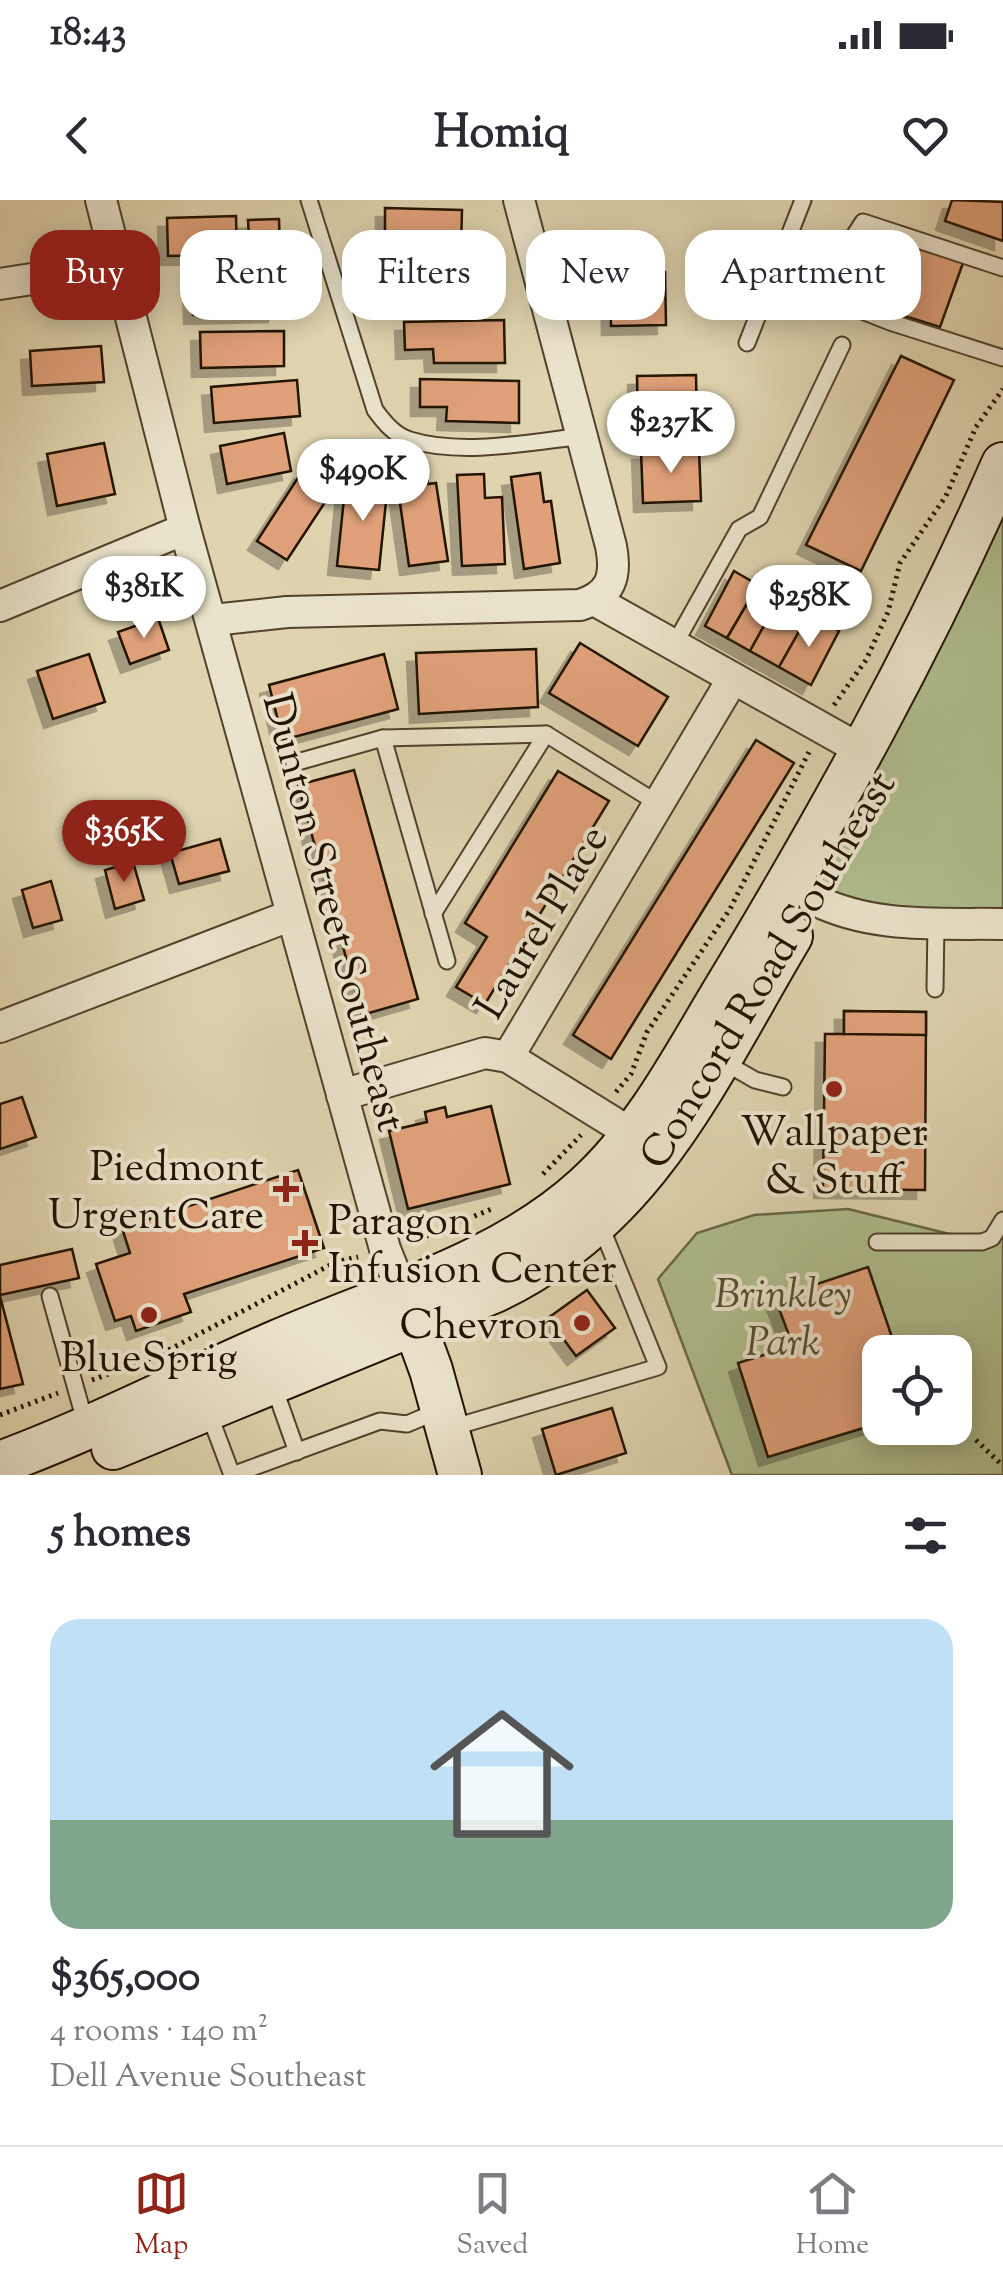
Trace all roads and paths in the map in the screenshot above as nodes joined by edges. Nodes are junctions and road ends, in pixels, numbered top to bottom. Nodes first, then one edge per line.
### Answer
1 (100, 200) edge
2 (310, 200) edge
3 (520, 200) edge
4 (803, 200) edge
5 (107, 230) edge
6 (791, 230) edge
7 (859, 230) edge
8 (888, 230) edge
9 (921, 241) edge
10 (1003, 268) edge
11 (30, 279) edge
12 (0, 284) edge
13 (130, 320) edge
14 (756, 320) edge
15 (894, 320) edge
16 (747, 343) dead end
17 (842, 345) dead end
18 (1003, 358) edge
19 (1003, 389) edge
20 (584, 436) junction
21 (1003, 464) edge
22 (185, 528) junction
23 (1003, 534) edge
24 (594, 600) junction
25 (0, 606) edge
26 (213, 620) junction
27 (673, 646) junction
28 (732, 680) junction
29 (828, 717) dead end
30 (546, 734) junction
31 (383, 738) junction
32 (812, 745) dead end
33 (863, 751) junction
34 (294, 763) dead end
35 (658, 804) junction
36 (813, 899) junction
37 (433, 914) junction
38 (292, 915) junction
39 (936, 923) junction
40 (1003, 924) edge
41 (446, 961) dead end
42 (935, 989) dead end
43 (0, 1027) edge
44 (508, 1057) junction
45 (719, 1058) junction
46 (783, 1088) dead end
47 (615, 1094) dead end
48 (342, 1095) junction
49 (589, 1126) dead end
50 (632, 1134) junction
51 (532, 1184) dead end
52 (501, 1204) dead end
53 (1003, 1220) edge
54 (600, 1224) junction
55 (414, 1241) dead end
56 (877, 1242) dead end
57 (358, 1256) dead end
58 (50, 1296) dead end
59 (408, 1307) junction
60 (273, 1384) junction
61 (75, 1386) junction
62 (208, 1410) junction
63 (0, 1416) edge
64 (444, 1419) junction
65 (88, 1429) junction
66 (976, 1440) dead end
67 (296, 1452) junction
68 (0, 1463) edge
69 (1003, 1466) edge
70 (44, 1475) edge
71 (460, 1475) edge

1 - 5 street, Dunton Street Southeast
2 - 20 lane
3 - 20 street
4 - 6 lane
7 - 8 lane
9 - 10 lane
11 - 12 street
13 - 22 street, Dunton Street Southeast
14 - 16 lane
15 - 18 lane
17 - 27 lane
19 - 29 path
20 - 24 street
21 - 33 main road, Concord Road Southeast
22 - 25 street
22 - 26 street, Dunton Street Southeast
23 - 36 main road, Concord Road Southeast
24 - 26 street
24 - 27 street
26 - 38 street, Dunton Street Southeast
27 - 28 street
28 - 33 street
28 - 35 street, Laurel Place
30 - 31 lane
30 - 35 lane
30 - 37 lane
31 - 34 lane
31 - 37 lane
32 - 47 path
33 - 50 main road, Concord Road Southeast
35 - 44 street, Laurel Place
36 - 39 street
36 - 45 main road, Concord Road Southeast
37 - 41 lane
38 - 43 street
38 - 48 street, Dunton Street Southeast
39 - 40 street
39 - 42 lane
44 - 48 street, Laurel Place
44 - 50 street, Concord Road Southeast
45 - 46 lane
45 - 54 main road, Concord Road Southeast
48 - 59 street, Dunton Street Southeast
49 - 51 path
50 - 59 main road, Concord Road Southeast
52 - 55 path
53 - 56 lane
54 - 59 main road, Concord Road Southeast
54 - 64 lane
57 - 61 path
58 - 61 lane
59 - 60 main road, Concord Road Southeast
59 - 64 main road
59 - 65 main road, Concord Road Southeast
60 - 62 main road, Concord Road Southeast
60 - 67 lane
61 - 63 path
61 - 65 lane
62 - 67 lane
62 - 70 main road, Concord Road Southeast
64 - 67 lane
64 - 71 main road
65 - 68 main road, Concord Road Southeast
66 - 69 path

